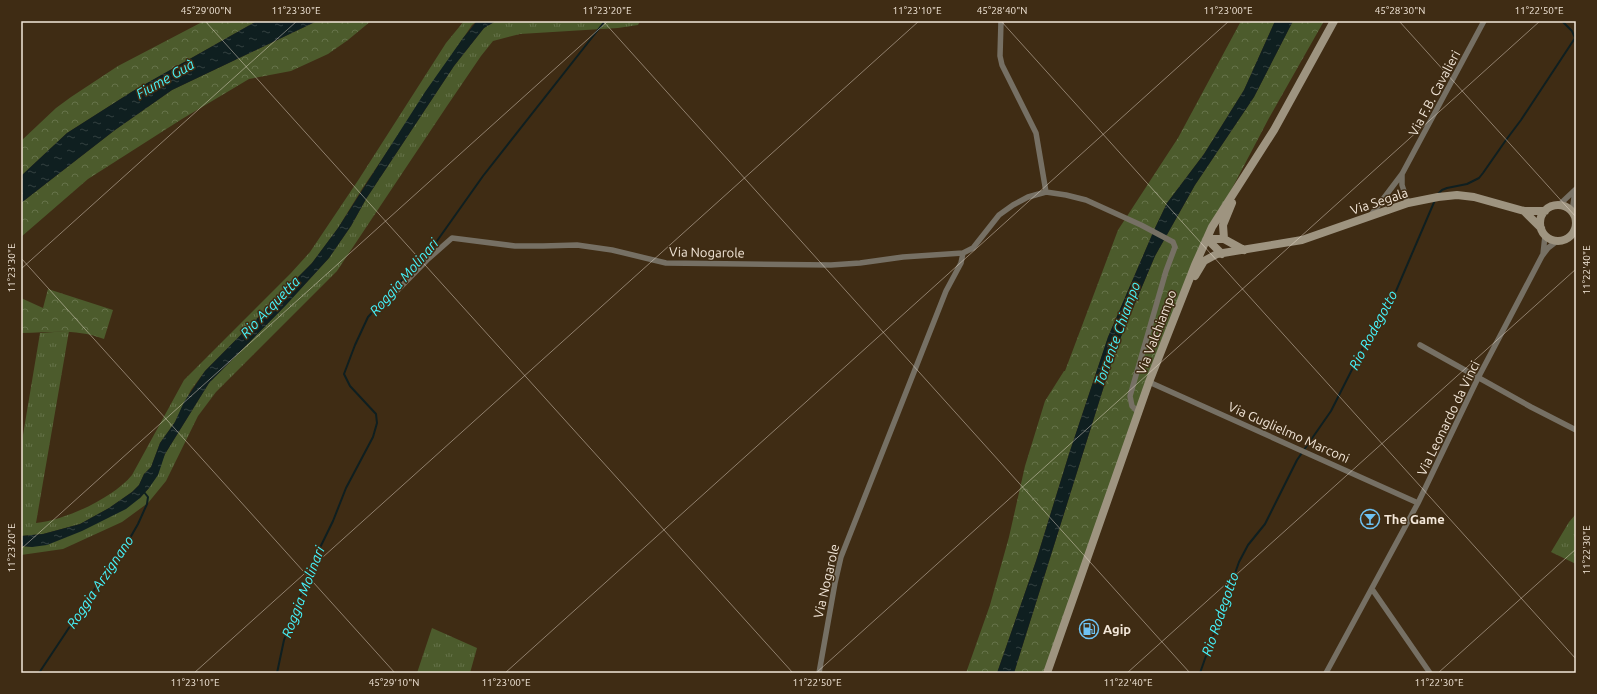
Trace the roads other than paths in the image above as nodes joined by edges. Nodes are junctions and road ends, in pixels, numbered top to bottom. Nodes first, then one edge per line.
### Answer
1 (1001, 21) edge
2 (1334, 21) edge
3 (1484, 21) edge
4 (1402, 174) junction
5 (1240, 183) junction
6 (1575, 190) edge
7 (1046, 192) junction
8 (1408, 203) junction
9 (1559, 205) junction
10 (1524, 211) junction
11 (1545, 211) junction
12 (1572, 212) junction
13 (1371, 215) junction
14 (1576, 227) edge
15 (1543, 232) junction
16 (1224, 238) junction
17 (1207, 239) junction
18 (1572, 240) edge
19 (1557, 241) junction
20 (1244, 250) junction
21 (963, 253) junction
22 (1222, 254) junction
23 (1542, 256) junction
24 (1181, 299) junction
25 (383, 305) dead end
26 (1420, 345) dead end
27 (1478, 378) junction
28 (1149, 382) junction
29 (1138, 413) junction
30 (1576, 430) edge
31 (1418, 504) junction
32 (1372, 588) junction
33 (819, 673) edge
34 (1047, 673) edge
35 (1326, 673) edge
36 (1430, 673) edge

1 - 7 street
2 - 5 main road, Via Valchiampo
3 - 4 street, Via F.B. Cavalieri
4 - 8 street
4 - 13 street, Via F.B. Cavalieri
5 - 16 main road
5 - 17 main road, Via Valchiampo
6 - 9 street
6 - 12 street
7 - 21 street
7 - 29 street
8 - 10 main road, Via Segala
8 - 13 main road, Via Segala
9 - 11 main road, Via Segala
9 - 12 main road
10 - 11 main road, Via Segala
10 - 15 main road, Via Segala
11 - 15 main road
12 - 14 main road
13 - 20 main road, Via Segala
14 - 18 main road
15 - 19 main road, Via Segala
15 - 23 street, Via Leonardo da Vinci
16 - 17 main road
16 - 20 main road
17 - 22 main road
17 - 24 main road, Via Valchiampo
18 - 19 main road
19 - 23 street, Via Leonardo da Vinci
20 - 22 main road, Via Segala
21 - 25 street, Via Nogarole
21 - 33 street, Via Nogarole
22 - 24 main road, Via Segala
23 - 27 street, Via Leonardo da Vinci
24 - 28 main road, Via Valchiampo
26 - 27 street
27 - 30 street
27 - 31 street, Via Leonardo da Vinci
28 - 29 main road, Via Valchiampo
28 - 31 street, Via Guglielmo Marconi
29 - 34 main road, Via Valchiampo
31 - 32 street, Via Leonardo da Vinci
32 - 35 street, Via Leonardo da Vinci
32 - 36 street

